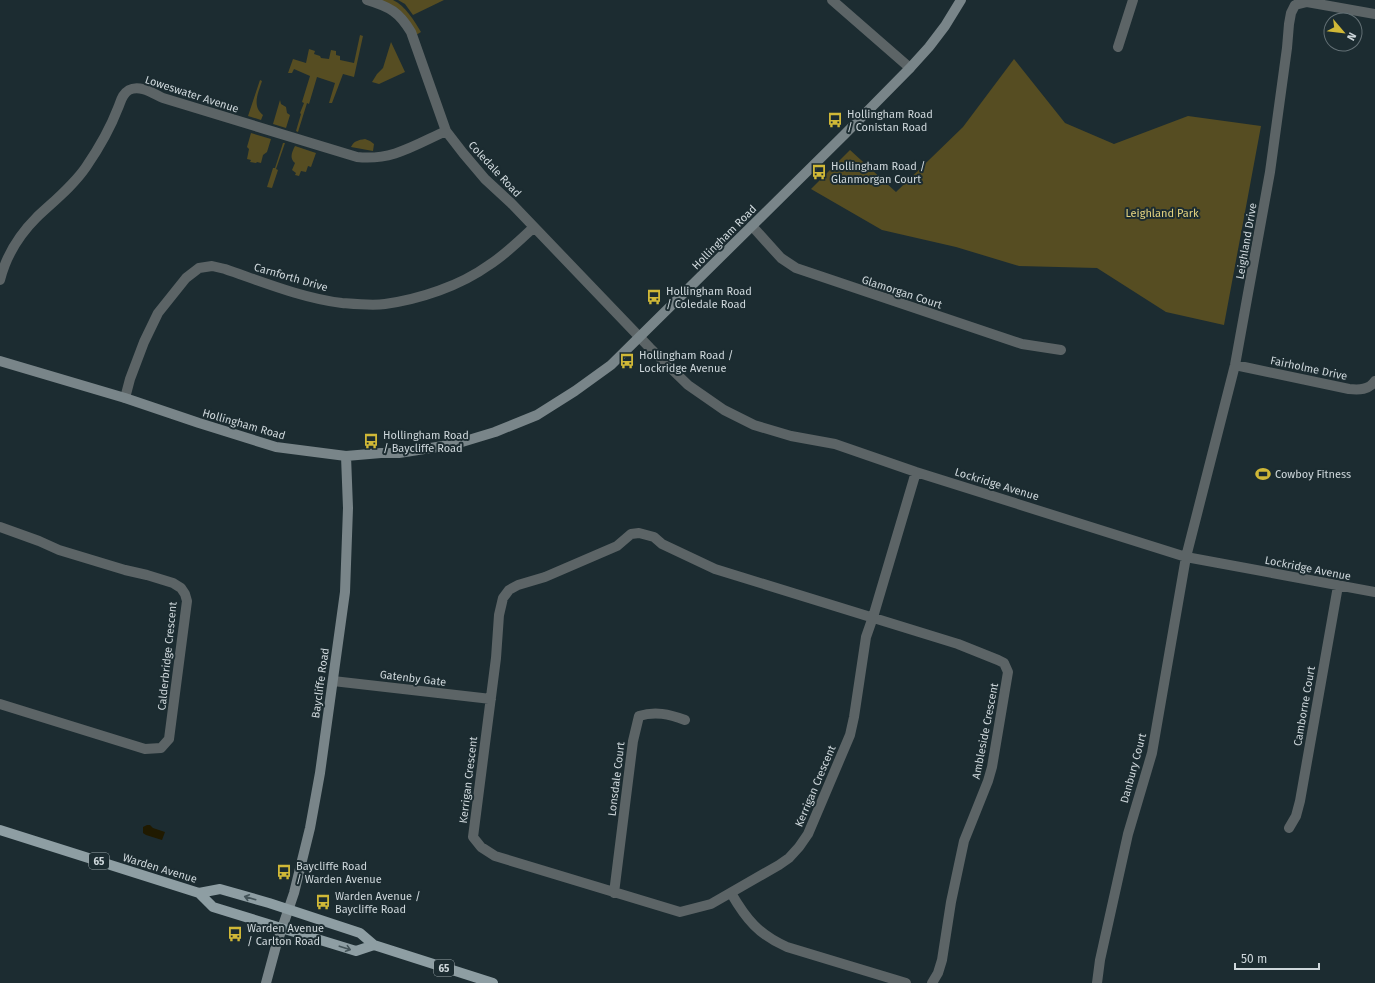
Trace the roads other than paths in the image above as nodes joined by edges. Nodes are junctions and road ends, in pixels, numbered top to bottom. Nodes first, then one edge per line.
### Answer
1 (367, 0) edge
2 (832, 0) edge
3 (961, 0) edge
4 (1133, 0) edge
5 (1375, 14) edge
6 (1118, 47) dead end
7 (910, 68) junction
8 (446, 131) junction
9 (752, 226) junction
10 (534, 228) junction
11 (0, 280) edge
12 (639, 338) junction
13 (1061, 350) dead end
14 (0, 361) edge
15 (1236, 365) junction
16 (1375, 380) edge
17 (125, 398) junction
18 (346, 456) junction
19 (916, 472) junction
20 (0, 527) edge
21 (1186, 557) junction
22 (1338, 586) junction
23 (1375, 592) edge
24 (873, 617) junction
25 (333, 681) junction
26 (491, 699) junction
27 (0, 704) edge
28 (685, 720) dead end
29 (1289, 828) dead end
30 (0, 830) edge
31 (614, 892) junction
32 (731, 892) junction
33 (199, 893) junction
34 (287, 910) junction
35 (281, 928) junction
36 (374, 945) junction
37 (266, 983) edge
38 (493, 983) edge
39 (906, 983) edge
40 (932, 983) edge
41 (1096, 983) edge

1 - 8 street, Coledale Road
2 - 7 street
3 - 7 street, Hollingham Road
4 - 6 street
5 - 15 street, Leighland Drive
7 - 9 street, Hollingham Road
8 - 10 street, Coledale Road
8 - 11 street, Loweswater Avenue
9 - 12 street, Hollingham Road
9 - 13 street, Glamorgan Court
10 - 12 street, Coledale Road
10 - 17 street, Carnforth Drive
12 - 18 street, Hollingham Road
12 - 19 street, Lockridge Avenue
14 - 17 street, Hollingham Road
15 - 16 street, Fairholme Drive
15 - 21 street, Leighland Drive
17 - 18 street, Hollingham Road
18 - 25 street, Baycliffe Road
19 - 21 street, Lockridge Avenue
19 - 24 street, Kerrigan Crescent
20 - 27 street, Calderbridge Crescent
21 - 22 street, Lockridge Avenue
21 - 41 street, Danbury Court
22 - 23 street, Lockridge Avenue
22 - 29 street, Camborne Court
24 - 26 street, Kerrigan Crescent
24 - 32 street, Kerrigan Crescent
24 - 40 street, Ambleside Crescent
25 - 26 street, Gatenby Gate
25 - 34 street, Baycliffe Road
26 - 31 street, Kerrigan Crescent
28 - 31 street, Lonsdale Court
30 - 33 main road, Warden Avenue / 65
31 - 32 street, Kerrigan Crescent
32 - 39 street
34 -> 33 main road, Warden Avenue / 65
33 - 35 main road, Warden Avenue / 65
34 - 35 street, Baycliffe Road
34 - 36 main road, Warden Avenue / 65
35 -> 36 main road, Warden Avenue / 65
35 - 37 street, Baycliffe Road
36 - 38 main road, Warden Avenue / 65

